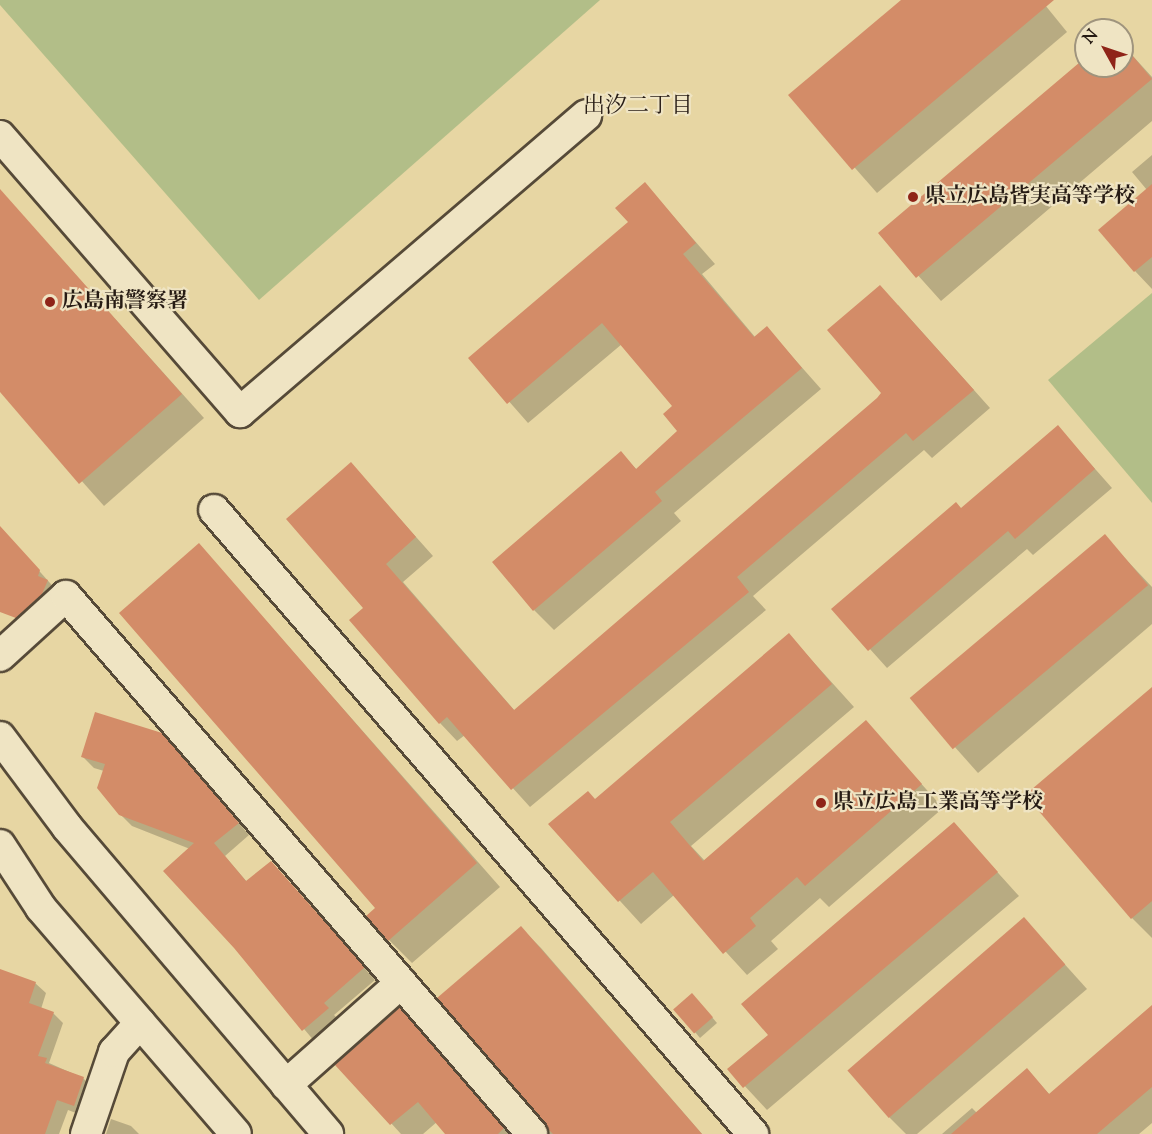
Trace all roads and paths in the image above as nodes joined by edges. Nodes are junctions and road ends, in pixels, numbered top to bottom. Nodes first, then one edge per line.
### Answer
1 (586, 115) dead end
2 (0, 136) edge
3 (214, 510) dead end
4 (0, 656) edge
5 (0, 737) edge
6 (0, 844) edge
7 (401, 983) junction
8 (140, 1023) junction
9 (286, 1084) junction
10 (86, 1134) edge
11 (236, 1134) edge
12 (328, 1134) edge
13 (532, 1134) edge
14 (753, 1134) edge

1 - 2 street
3 - 14 street
4 - 7 street
5 - 9 street
6 - 8 street
7 - 9 street
7 - 13 street
8 - 10 street
8 - 11 street
9 - 12 street

